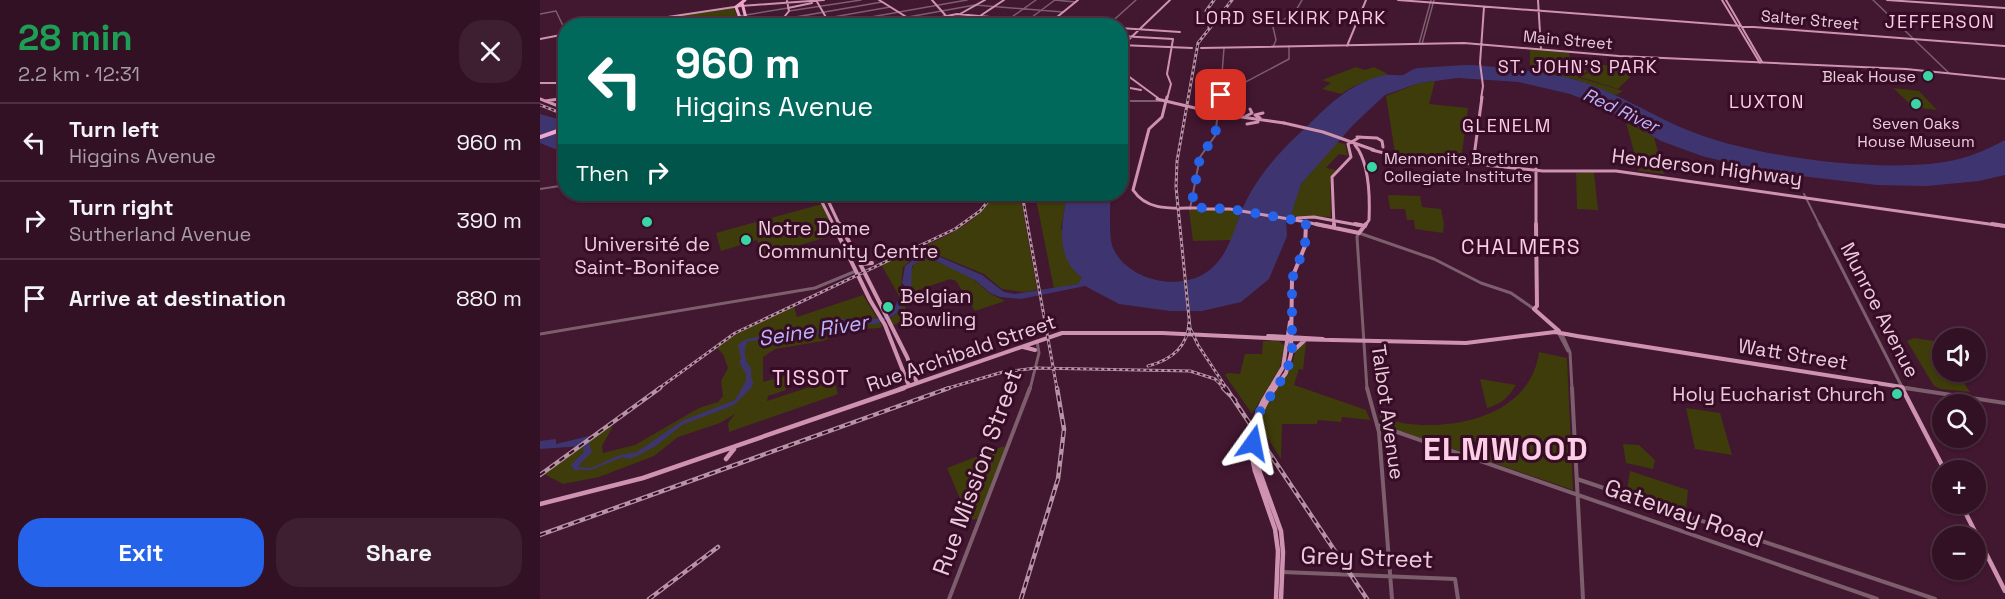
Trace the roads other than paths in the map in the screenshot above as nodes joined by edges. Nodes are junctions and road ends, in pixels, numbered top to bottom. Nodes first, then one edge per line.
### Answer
1 (831, 0) edge
2 (861, 0) edge
3 (932, 0) edge
4 (967, 0) edge
5 (985, 0) edge
6 (1004, 0) edge
7 (1036, 0) edge
8 (1054, 0) edge
9 (1136, 0) edge
10 (1170, 0) edge
11 (1303, 0) edge
12 (1366, 0) edge
13 (1398, 0) edge
14 (1485, 0) edge
15 (1538, 0) edge
16 (1724, 0) edge
17 (1873, 0) edge
18 (1887, 0) edge
19 (819, 1) edge
20 (855, 1) edge
21 (879, 1) edge
22 (1077, 1) edge
23 (1432, 1) edge
24 (786, 2) edge
25 (740, 5) edge
26 (936, 5) junction
27 (977, 5) junction
28 (859, 6) junction
29 (994, 6) junction
30 (820, 7) junction
31 (889, 7) junction
32 (1484, 7) junction
33 (2005, 8) edge
34 (788, 9) junction
35 (1023, 9) junction
36 (1041, 10) junction
37 (941, 11) junction
38 (1539, 11) junction
39 (823, 12) junction
40 (862, 12) junction
41 (897, 12) junction
42 (1063, 12) junction
43 (540, 14) edge
44 (957, 14) junction
45 (742, 16) junction
46 (947, 16) junction
47 (979, 16) junction
48 (734, 17) dead end
49 (867, 17) junction
50 (905, 17) junction
51 (559, 18) edge
52 (658, 18) edge
53 (786, 18) edge
54 (791, 18) edge
55 (826, 18) joint
56 (862, 18) edge
57 (900, 18) edge
58 (939, 18) edge
59 (976, 18) edge
60 (998, 18) edge
61 (1010, 18) edge
62 (1030, 18) edge
63 (1055, 18) edge
64 (1116, 18) edge
65 (1739, 26) junction
66 (1128, 29) edge
67 (1140, 30) junction
68 (558, 35) edge
69 (1128, 37) edge
70 (1131, 38) junction
71 (540, 39) edge
72 (1915, 40) junction
73 (1128, 41) edge
74 (1421, 43) junction
75 (1481, 44) junction
76 (1172, 45) junction
77 (1346, 45) junction
78 (1128, 46) edge
79 (1289, 46) junction
80 (2005, 46) edge
81 (1273, 47) junction
82 (1224, 48) junction
83 (1541, 49) junction
84 (1761, 62) junction
85 (1948, 73) junction
86 (1128, 78) edge
87 (2005, 78) edge
88 (1128, 80) edge
89 (558, 82) edge
90 (540, 83) edge
91 (1135, 86) junction
92 (1141, 90) junction
93 (1221, 95) junction
94 (540, 99) edge
95 (558, 99) joint
96 (1158, 99) junction
97 (544, 101) junction
98 (1128, 101) edge
99 (1166, 101) junction
100 (558, 105) edge
101 (558, 105) edge
102 (1250, 109) dead end
103 (1263, 113) dead end
104 (1233, 116) junction
105 (1269, 121) junction
106 (1277, 123) junction
107 (1283, 124) junction
108 (558, 129) edge
109 (540, 135) edge
110 (1372, 137) junction
111 (1382, 142) junction
112 (1356, 145) junction
113 (1374, 150) junction
114 (1391, 153) junction
115 (1404, 156) junction
116 (1474, 161) junction
117 (1364, 162) junction
118 (1536, 170) junction
119 (558, 186) edge
120 (540, 189) edge
121 (1805, 195) junction
122 (822, 201) edge
123 (828, 201) edge
124 (1192, 202) junction
125 (1190, 208) junction
126 (1201, 208) junction
127 (1314, 217) junction
128 (1296, 218) junction
129 (1333, 220) junction
130 (1306, 224) junction
131 (2005, 225) edge
132 (1365, 226) junction
133 (1334, 228) junction
134 (1359, 233) junction
135 (872, 264) dead end
136 (854, 266) junction
137 (861, 266) junction
138 (856, 271) junction
139 (843, 277) junction
140 (878, 306) junction
141 (1533, 308) junction
142 (886, 324) junction
143 (1192, 332) junction
144 (1556, 332) junction
145 (540, 334) edge
146 (1574, 336) junction
147 (1290, 338) junction
148 (1276, 339) junction
149 (1324, 339) junction
150 (1307, 340) junction
151 (1363, 340) junction
152 (1035, 341) junction
153 (1566, 341) junction
154 (1287, 347) junction
155 (1016, 348) junction
156 (1035, 350) junction
157 (1292, 354) junction
158 (1038, 358) junction
159 (1570, 358) junction
160 (914, 375) junction
161 (934, 377) junction
162 (906, 378) junction
163 (917, 383) junction
164 (909, 386) junction
165 (1902, 387) junction
166 (895, 391) junction
167 (1270, 392) junction
168 (2005, 403) edge
169 (1377, 425) junction
170 (739, 445) junction
171 (726, 459) dead end
172 (1939, 460) edge
173 (1576, 479) junction
174 (1577, 494) junction
175 (540, 504) edge
176 (1966, 514) edge
177 (1280, 572) junction
178 (1390, 577) junction
179 (2005, 591) edge
180 (949, 599) edge
181 (1276, 599) edge
182 (1281, 599) edge
183 (1392, 599) edge
184 (1458, 599) edge
185 (1583, 599) edge
186 (1877, 599) edge
187 (1935, 599) edge

1 - 19 main road
2 - 20 street
3 - 26 main road
4 - 26 street
5 - 27 main road
6 - 29 main road
7 - 35 street
8 - 22 street
8 - 36 street
9 - 64 street
10 - 67 main road
11 - 81 street
12 - 77 main road
13 - 23 main road, Salter Street
14 - 32 street
15 - 38 main road
16 - 65 main road
17 - 72 street
18 - 33 main road
19 - 24 main road
19 - 30 main road
19 - 34 main road
20 - 28 street
20 - 30 street
21 - 28 street
21 - 31 main road
22 - 42 main road
23 - 32 main road, Salter Street
23 - 74 street
24 - 25 main road
24 - 34 main road
25 - 45 highway
25 - 52 main road
26 - 37 main road
26 - 41 street
27 - 29 street
27 - 37 street
27 - 44 main road
28 - 39 street
28 - 40 street
29 - 35 street
29 - 47 main road
30 - 34 street
30 - 39 main road
31 - 40 street
31 - 41 main road
32 - 38 main road, Salter Street
32 - 75 main road
34 - 45 street
34 - 53 main road
35 - 36 street
35 - 61 street
36 - 42 street
36 - 62 street
37 - 46 main road
37 - 50 street
38 - 65 main road, Salter Street
38 - 83 main road
39 - 54 street
39 - 55 main road
40 - 49 street
40 - 55 street
41 - 49 street
41 - 50 main road
42 - 63 main road
43 - 51 street
44 - 46 main road
44 - 47 main road
45 - 48 street
46 - 58 main road
47 - 59 main road
47 - 60 main road
49 - 56 street
50 - 57 street
65 - 72 main road, Salter Street
65 - 84 main road
66 - 67 main road
67 - 70 main road
67 - 76 main road
68 - 71 main road
69 - 70 main road
70 - 73 main road
70 - 76 main road
72 - 80 main road, Salter Street
72 - 85 street
74 - 75 main road, Main Street
74 - 75 main road, Main Street
74 - 77 main road, Main Street
75 - 83 main road, Main Street
75 - 83 main road, Main Street
75 - 116 main road
76 - 76 main road
76 - 78 main road
76 - 99 main road
77 - 79 main road, Main Street
79 - 81 main road, Main Street
79 - 93 street
81 - 82 main road, Main Street
81 - 82 main road, Main Street
82 - 93 street
83 - 84 main road, Main Street
84 - 85 main road, Main Street
85 - 87 main road, Main Street
86 - 96 main road
88 - 91 main road
89 - 90 main road
91 - 92 main road
91 - 92 main road
92 - 96 main road
93 - 124 street
94 - 97 main road
95 - 97 main road
95 - 100 main road
96 - 98 street
96 - 99 street
96 - 104 main road, bridge
97 - 101 main road
99 - 125 main road
102 - 104 main road
103 - 105 main road
104 - 105 main road
104 - 106 main road
104 - 106 main road
105 - 107 main road
106 - 107 main road
107 - 112 main road, bridge
107 - 113 main road, bridge
108 - 109 highway
110 - 111 main road
110 - 111 main road
110 - 129 main road
111 - 113 main road
111 - 114 main road
112 - 113 main road
112 - 117 main road
113 - 114 main road
113 - 115 main road
113 - 117 main road
114 - 115 main road
115 - 116 main road, Henderson Highway
116 - 118 main road, Henderson Highway
116 - 118 main road, Henderson Highway
117 - 132 main road
118 - 121 main road, Henderson Highway
118 - 141 main road
119 - 120 street
121 - 131 main road, Henderson Highway
121 - 165 street, Munroe Avenue
122 - 136 main road
123 - 137 main road
124 - 125 street
124 - 126 street
125 - 126 main road
126 - 128 main road
127 - 128 main road
127 - 129 main road
127 - 130 main road
128 - 130 main road
129 - 132 main road
129 - 133 main road
130 - 133 main road
130 - 147 main road
132 - 134 main road
133 - 134 main road
134 - 141 street
134 - 151 street, Talbot Avenue
135 - 137 main road
136 - 138 main road
136 - 139 street
137 - 138 main road
137 - 140 main road
138 - 139 street
138 - 140 main road
139 - 145 street
140 - 142 main road
141 - 144 main road
142 - 160 main road
142 - 162 main road
143 - 147 main road, Watt Street
143 - 148 main road, Watt Street
143 - 152 main road, Rue Archibald Street
144 - 146 main road, Watt Street
144 - 151 main road, Watt Street
144 - 153 street
144 - 159 street
146 - 153 main road
146 - 165 main road, Watt Street
147 - 148 main road, Watt Street
147 - 149 main road, Watt Street
147 - 150 main road, Watt Street
147 - 154 main road
147 - 157 main road
148 - 154 main road
149 - 150 main road, Watt Street
149 - 151 main road, Watt Street
150 - 157 main road
151 - 169 street, Talbot Avenue
152 - 155 main road, Rue Archibald Street
152 - 156 street, Rue Mission Street
152 - 158 street, Rue Mission Street
153 - 159 street
154 - 167 main road
155 - 156 main road
155 - 161 main road, Rue Archibald Street
156 - 158 street, Rue Mission Street
157 - 167 main road
158 - 180 street, Rue Mission Street
159 - 173 street
160 - 161 main road
160 - 163 main road
161 - 163 main road, Rue Archibald Street
162 - 164 main road
162 - 166 main road
163 - 164 main road, Rue Archibald Street
164 - 166 main road, Rue Archibald Street
165 - 168 street, Watt Street
165 - 172 main road, Munroe Avenue
166 - 170 main road, Rue Archibald Street
167 - 177 main road, bridge
169 - 174 street, Gateway Road
169 - 178 street, Talbot Avenue
170 - 171 main road
170 - 175 main road, Rue Archibald Street
173 - 174 street
173 - 187 street
174 - 185 street
174 - 186 street, Gateway Road
176 - 179 main road
177 - 178 street, Grey Street
177 - 181 main road
177 - 182 main road
178 - 183 street, Talbot Avenue
178 - 184 street, Grey Street

